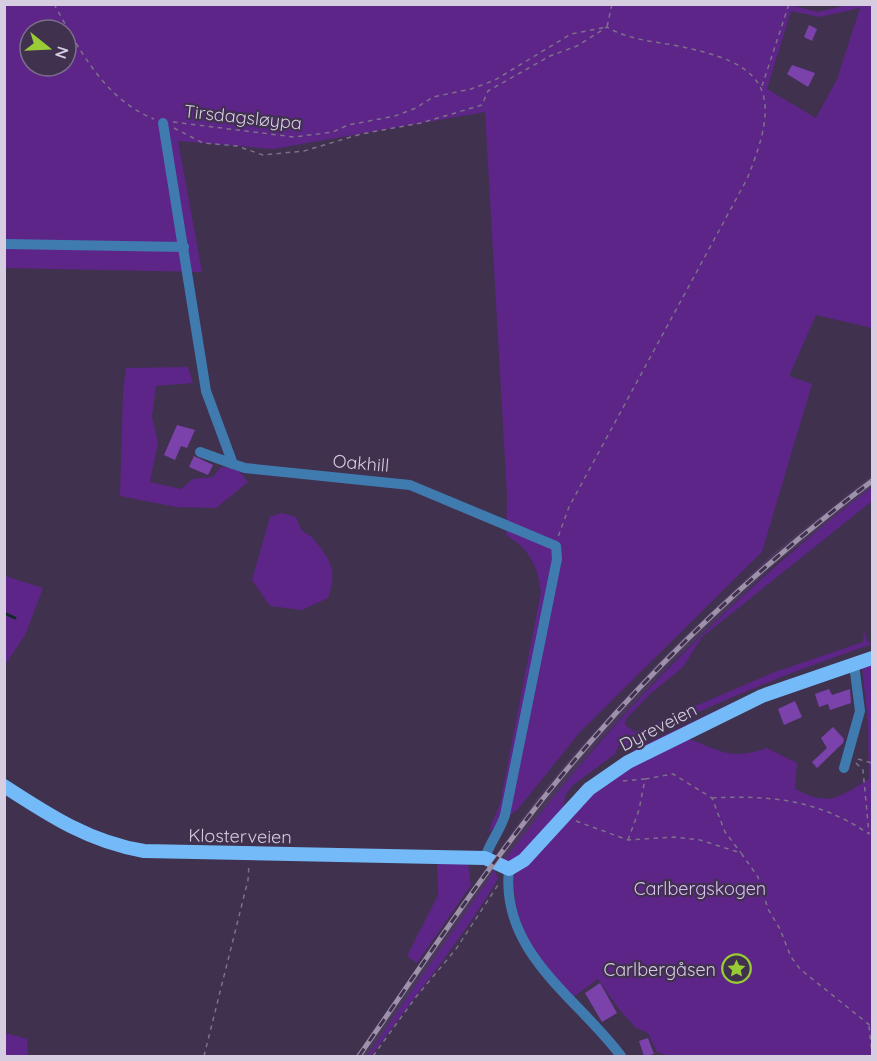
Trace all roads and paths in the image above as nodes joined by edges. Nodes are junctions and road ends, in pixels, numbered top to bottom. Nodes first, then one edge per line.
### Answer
1 (54, 4) edge
2 (612, 4) edge
3 (789, 4) edge
4 (607, 27) junction
5 (762, 87) junction
6 (163, 123) junction
7 (4, 244) edge
8 (184, 247) junction
9 (200, 452) dead end
10 (233, 464) junction
11 (556, 546) junction
12 (873, 658) edge
13 (854, 664) junction
14 (846, 762) junction
15 (873, 763) edge
16 (608, 774) junction
17 (645, 779) junction
18 (4, 786) edge
19 (712, 798) junction
20 (562, 816) junction
21 (869, 834) junction
22 (873, 838) edge
23 (628, 840) junction
24 (741, 853) junction
25 (250, 855) junction
26 (488, 859) junction
27 (509, 869) junction
28 (869, 1024) junction
29 (873, 1027) edge
30 (873, 1054) edge
31 (204, 1056) edge
32 (373, 1056) edge
33 (621, 1056) edge

1 - 6 path, Tirsdagsløypa
2 - 4 path
3 - 5 path
4 - 5 path
4 - 6 path, Tirsdagsløypa
4 - 6 path
5 - 11 path
6 - 8 street
7 - 8 street
8 - 10 street
9 - 10 street, Oakhill
10 - 11 street, Oakhill
11 - 26 street
12 - 13 main road, Dyreveien
13 - 14 street
13 - 16 main road, Dyreveien
14 - 15 path
14 - 21 path
16 - 17 path
16 - 20 main road, Dyreveien
17 - 19 path
17 - 23 path
18 - 25 main road, Klosterveien
19 - 21 path
19 - 24 path
20 - 23 path
20 - 27 main road, Dyreveien
21 - 22 path
23 - 24 path
24 - 28 path
25 - 26 main road, Klosterveien
25 - 31 path
26 - 27 main road
27 - 32 path
27 - 33 street
28 - 29 path
28 - 30 path

